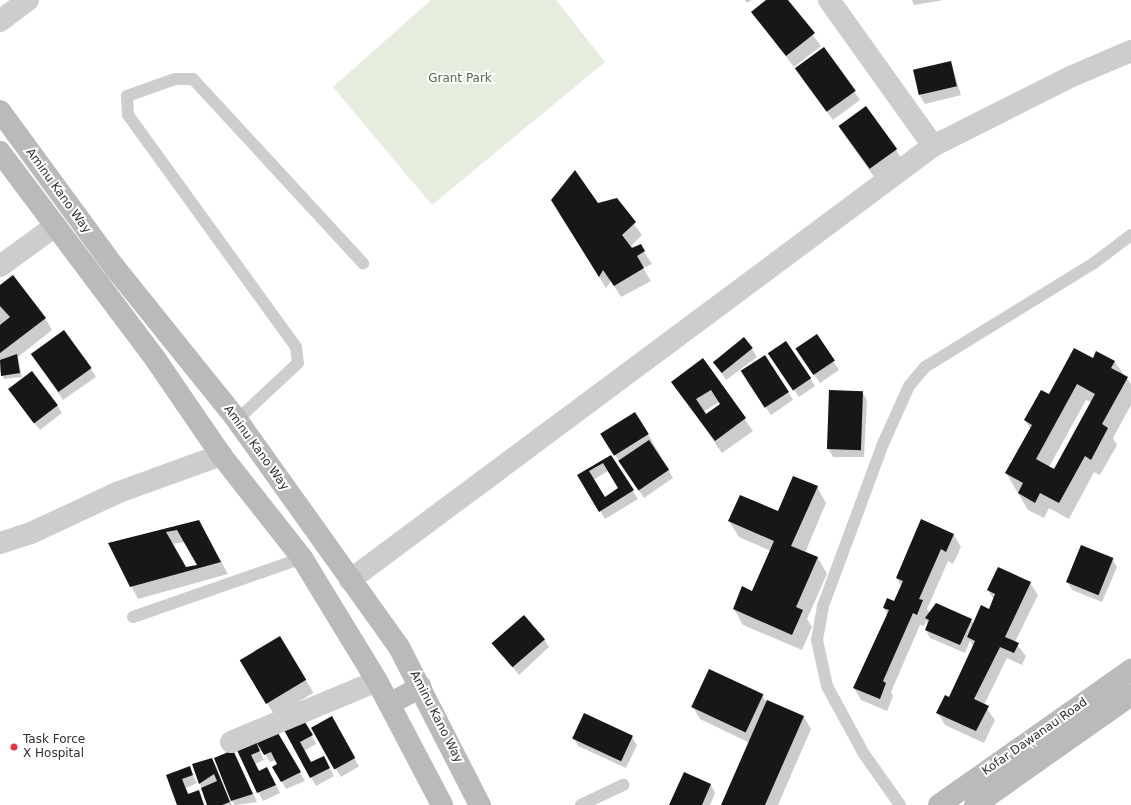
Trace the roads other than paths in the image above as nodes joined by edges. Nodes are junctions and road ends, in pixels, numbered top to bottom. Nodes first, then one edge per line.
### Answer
1 (28, 0) edge
2 (829, 0) edge
3 (0, 21) edge
4 (1131, 52) edge
5 (0, 111) edge
6 (933, 146) junction
7 (0, 152) edge
8 (55, 226) junction
9 (1131, 235) edge
10 (363, 263) dead end
11 (0, 266) edge
12 (237, 420) junction
13 (221, 455) junction
14 (0, 544) edge
15 (302, 558) junction
16 (350, 580) junction
17 (133, 617) dead end
18 (1131, 670) edge
19 (377, 681) junction
20 (421, 687) junction
21 (1131, 695) edge
22 (389, 704) junction
23 (231, 742) dead end
24 (622, 785) dead end
25 (442, 805) edge
26 (480, 805) edge
27 (581, 805) edge
28 (900, 805) edge
29 (939, 805) edge
30 (975, 805) edge

1 - 3 street
2 - 6 street
4 - 6 street
5 - 12 main road, Aminu Kano Way
6 - 16 street
7 - 8 main road, Aminu Kano Way
8 - 11 street
8 - 13 main road, Aminu Kano Way
9 - 28 lane
10 - 12 lane
12 - 16 main road, Aminu Kano Way
13 - 14 street
13 - 15 main road, Aminu Kano Way
15 - 17 lane
15 - 19 main road, Aminu Kano Way
16 - 20 main road, Aminu Kano Way
18 - 29 main road, Kofar Dawanau Road
19 - 22 main road, Aminu Kano Way
19 - 23 street
20 - 22 main road
20 - 26 main road, Aminu Kano Way
21 - 30 main road, Kofar Dawanau Road
22 - 25 main road, Aminu Kano Way
24 - 27 lane

